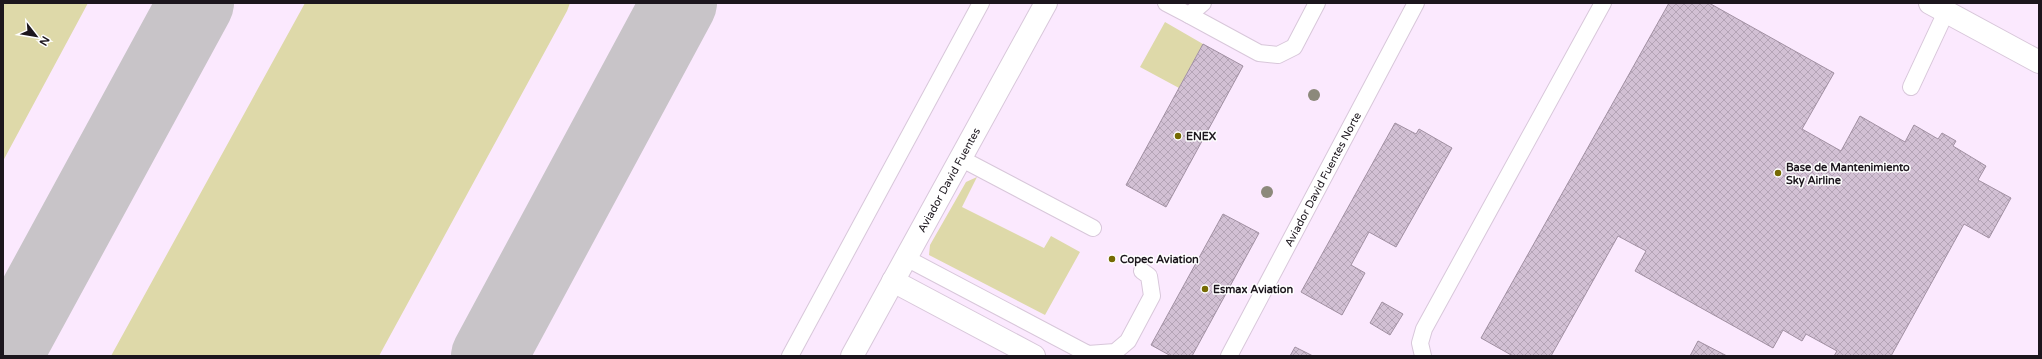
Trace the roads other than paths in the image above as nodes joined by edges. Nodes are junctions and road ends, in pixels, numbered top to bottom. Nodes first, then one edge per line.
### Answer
1 (981, 3) edge
2 (1046, 3) edge
3 (1166, 3) edge
4 (1203, 3) edge
5 (1317, 3) edge
6 (1416, 3) edge
7 (1603, 3) edge
8 (1938, 7) edge
9 (1189, 15) junction
10 (2039, 62) edge
11 (1911, 88) dead end
12 (960, 158) junction
13 (1093, 228) dead end
14 (906, 258) junction
15 (1142, 272) dead end
16 (893, 281) junction
17 (790, 356) edge
18 (852, 356) edge
19 (1034, 356) edge
20 (1229, 356) edge
21 (1423, 356) edge

1 - 17 lane
2 - 12 street, Aviador David Fuentes
3 - 9 lane
4 - 9 lane
5 - 9 lane
6 - 20 lane, Aviador David Fuentes Norte
7 - 21 lane
8 - 10 street
8 - 11 lane
12 - 13 lane
12 - 14 street, Aviador David Fuentes
14 - 15 lane
14 - 16 street, Aviador David Fuentes
16 - 18 street, Aviador David Fuentes
16 - 19 street

